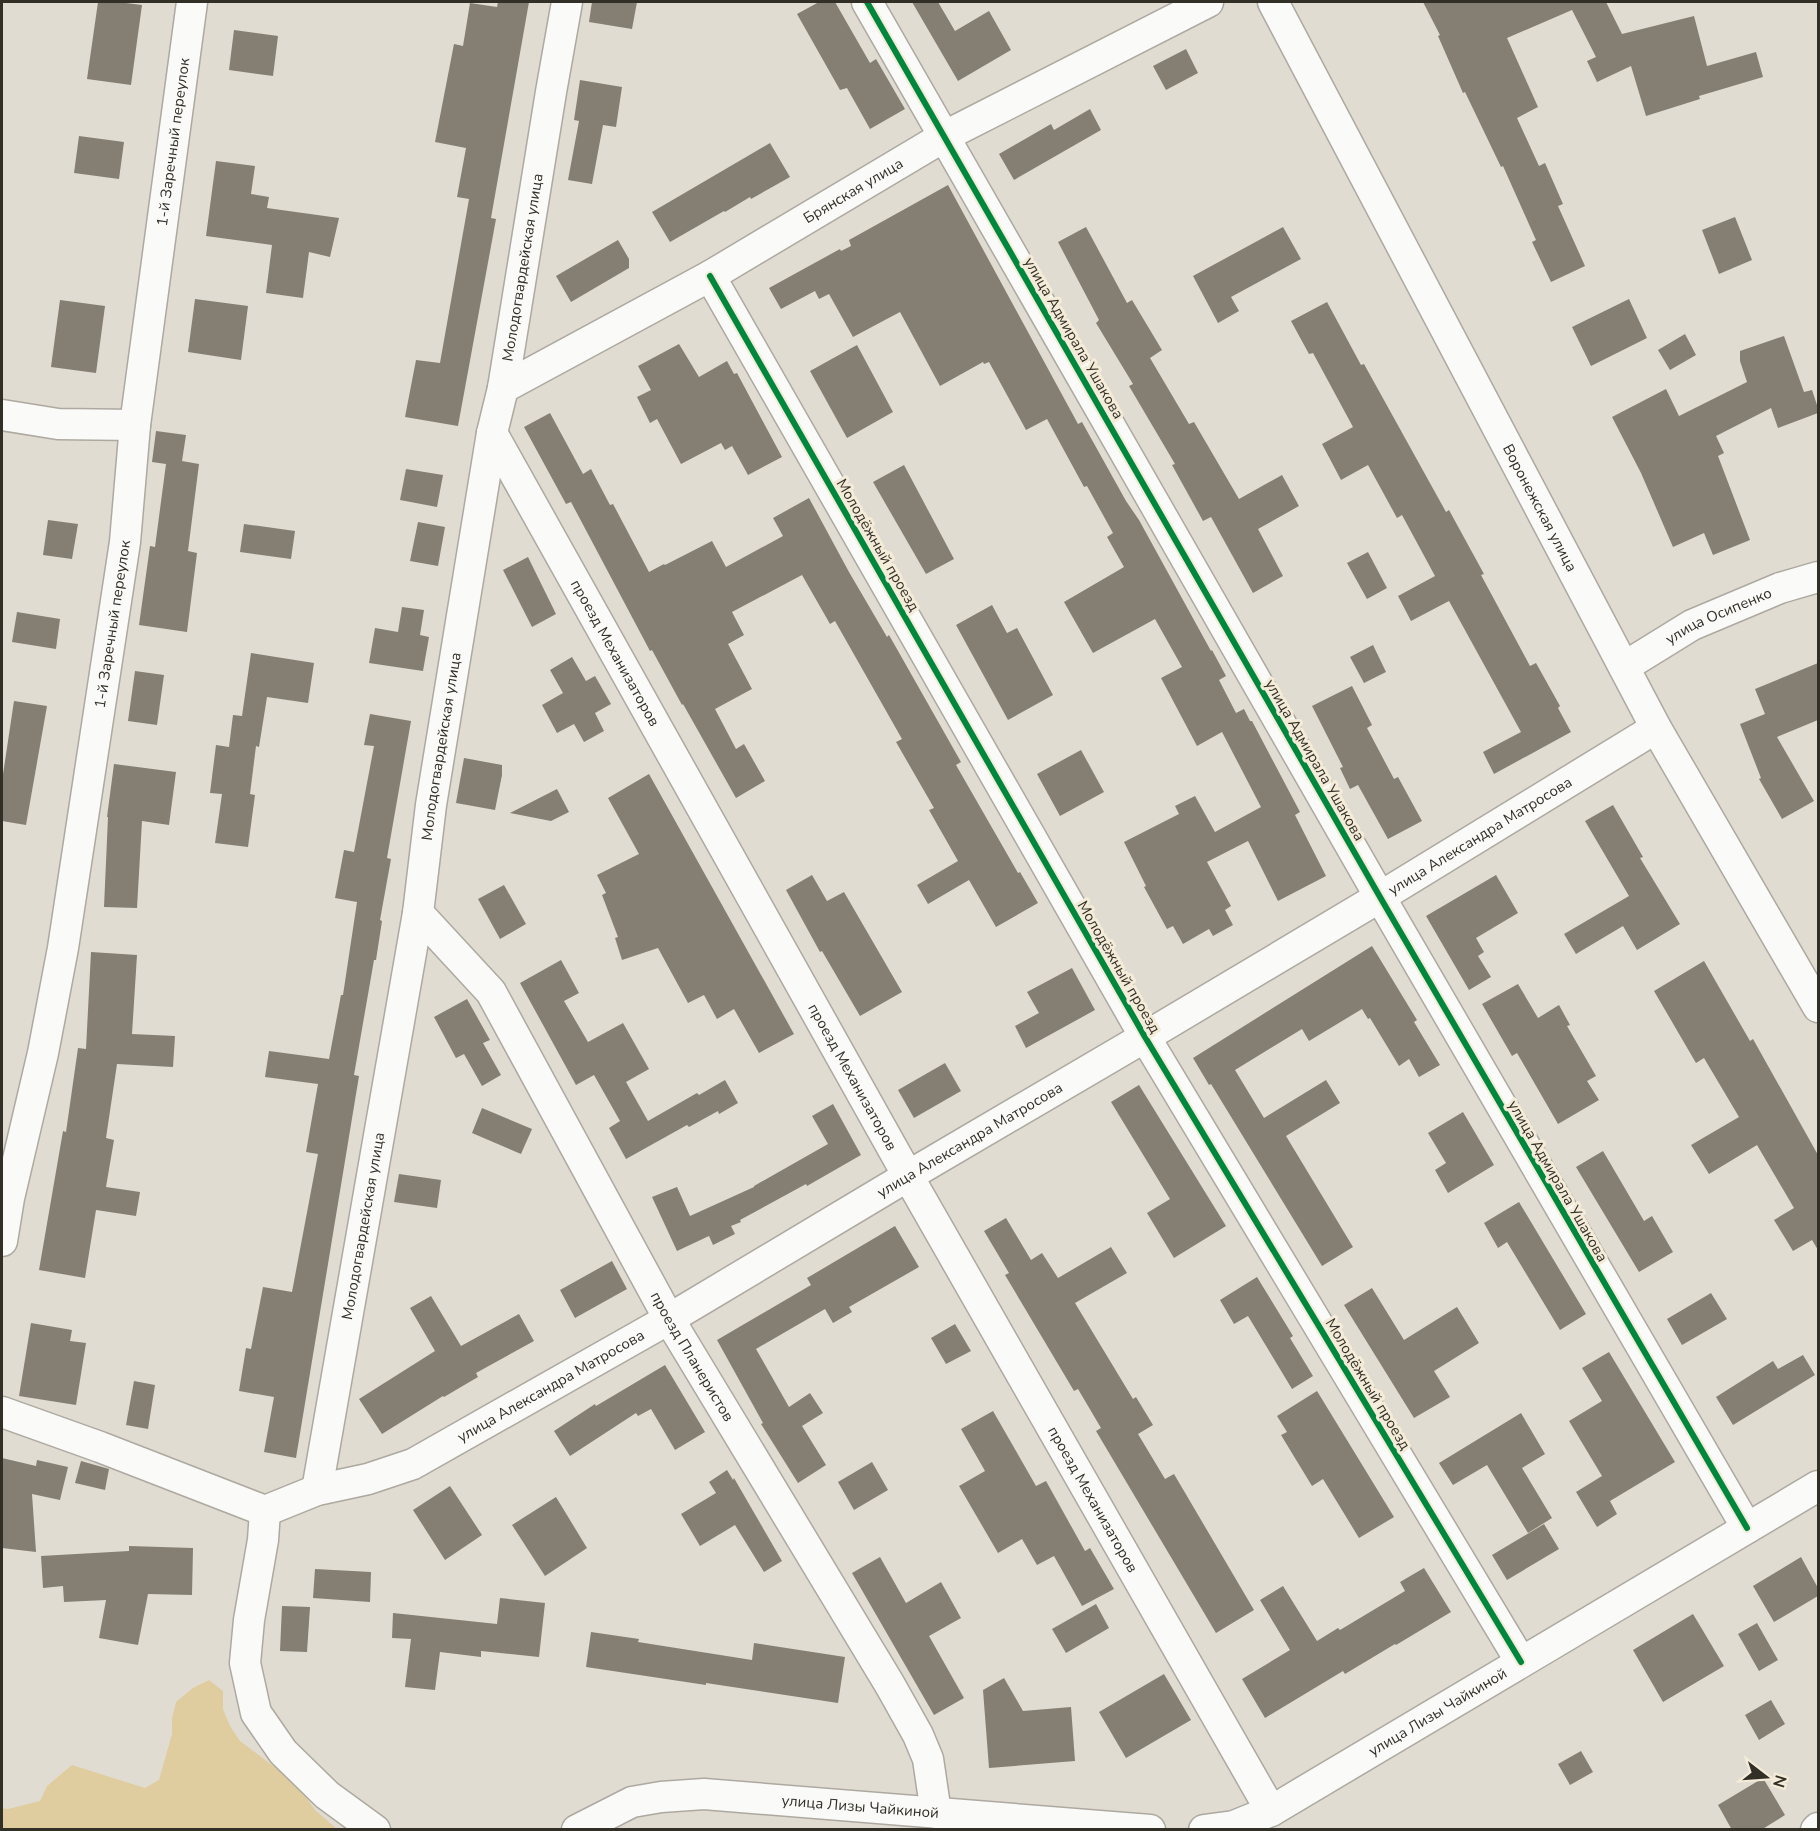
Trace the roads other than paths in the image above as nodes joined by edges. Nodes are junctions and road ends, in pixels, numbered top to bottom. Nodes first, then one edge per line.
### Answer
1 (192, 2) edge
2 (567, 2) edge
3 (867, 2) edge
4 (1208, 2) edge
5 (1273, 2) edge
6 (945, 136) junction
7 (710, 276) junction
8 (503, 388) junction
9 (2, 415) edge
10 (135, 425) junction
11 (492, 433) junction
12 (1818, 577) edge
13 (1624, 667) junction
14 (1656, 729) junction
15 (1380, 897) junction
16 (418, 913) junction
17 (1818, 1007) edge
18 (1145, 1037) junction
19 (908, 1176) junction
20 (2, 1241) edge
21 (669, 1319) junction
22 (2, 1412) edge
23 (1818, 1486) edge
24 (317, 1490) junction
25 (265, 1511) junction
26 (1747, 1528) junction
27 (1521, 1662) junction
28 (1271, 1810) junction
29 (936, 1813) junction
30 (375, 1830) edge
31 (577, 1830) edge
32 (1150, 1830) edge
33 (1204, 1830) edge

1 - 10 street, 1-й Заречный переулок
2 - 8 street, Молодогвардейская улица
3 - 6 street, улица Адмирала Ушакова
4 - 6 street, Брянская улица
5 - 13 street, Воронежская улица
6 - 7 street, Брянская улица
6 - 15 street, улица Адмирала Ушакова
7 - 8 street, Брянская улица
7 - 18 street, Молодёжный проезд
8 - 11 street, Молодогвардейская улица
9 - 10 street
10 - 20 street, 1-й Заречный переулок
11 - 16 street, Молодогвардейская улица
11 - 19 street, проезд Механизаторов
12 - 13 street, улица Осипенко
13 - 14 street, Воронежская улица
14 - 15 street, улица Александра Матросова
14 - 17 street, Воронежская улица
15 - 18 street, улица Александра Матросова
15 - 26 street, улица Адмирала Ушакова
16 - 21 street, проезд Планеристов
16 - 24 street, Молодогвардейская улица
18 - 19 street, улица Александра Матросова
18 - 27 street, Молодёжный проезд
19 - 21 street, улица Александра Матросова
19 - 28 street, проезд Механизаторов
21 - 24 street, улица Александра Матросова
21 - 29 street, проезд Планеристов
22 - 25 street
23 - 26 street, улица Лизы Чайкиной
24 - 25 street, улица Александра Матросова
25 - 30 street
26 - 27 street, улица Лизы Чайкиной
27 - 28 street, улица Лизы Чайкиной
28 - 33 street, улица Лизы Чайкиной
29 - 31 street, улица Лизы Чайкиной
29 - 32 street, улица Лизы Чайкиной

